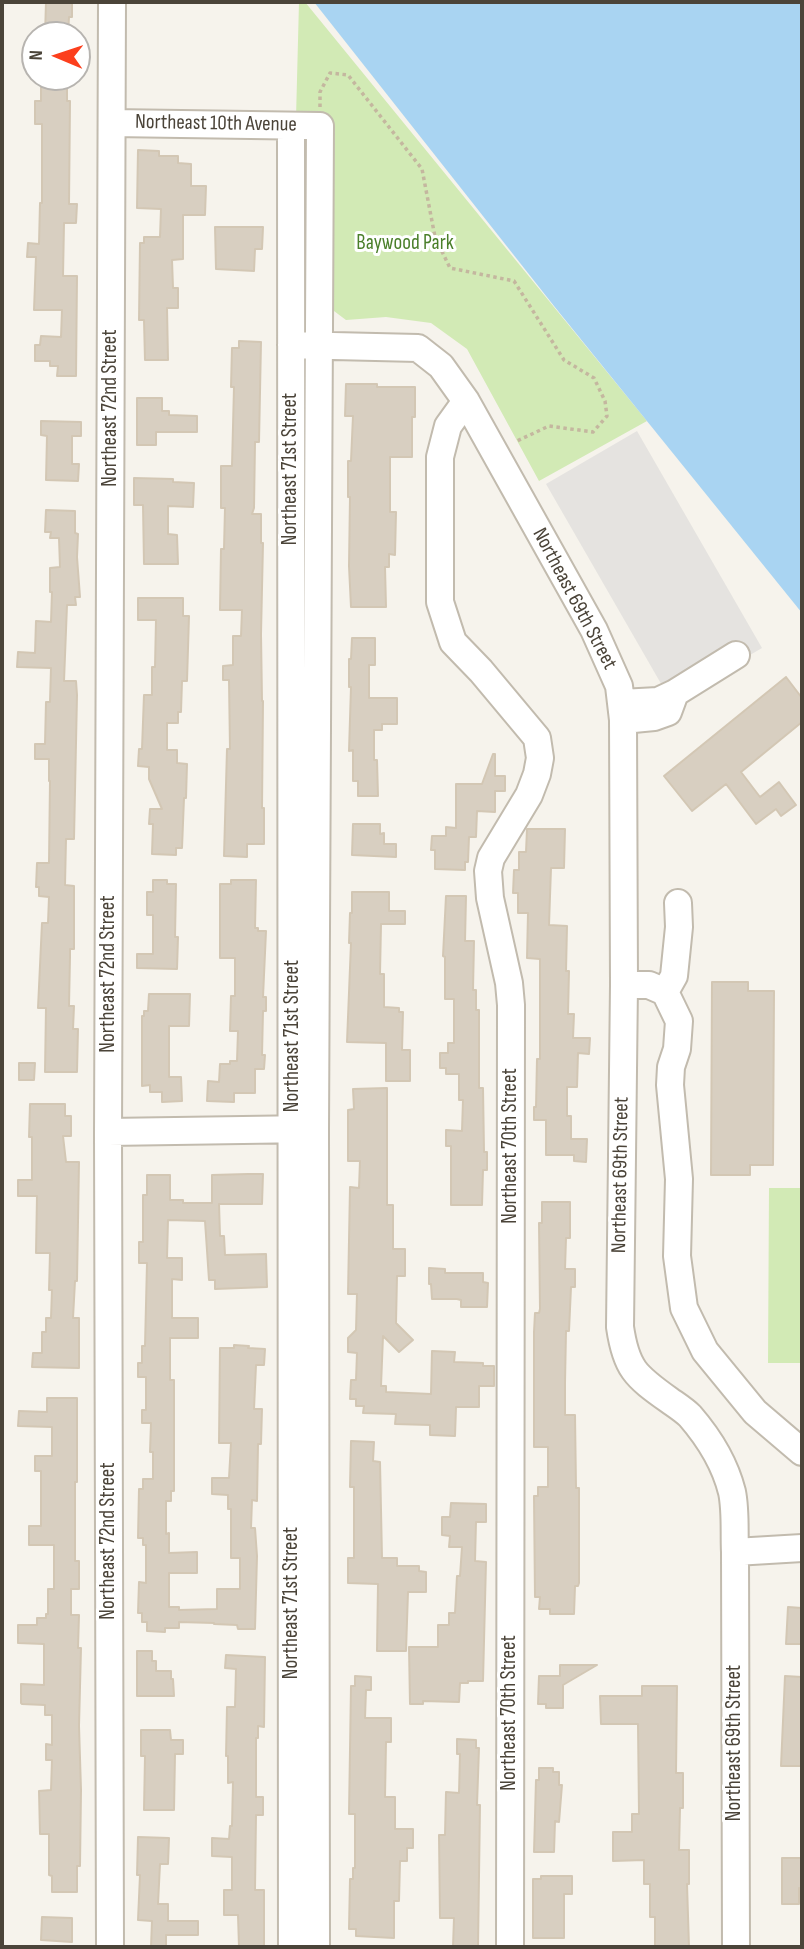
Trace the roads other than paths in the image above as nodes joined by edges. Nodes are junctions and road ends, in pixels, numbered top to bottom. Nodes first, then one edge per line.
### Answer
1 (112, 2) edge
2 (112, 123) junction
3 (291, 125) junction
4 (320, 126) joint
5 (291, 345) junction
6 (319, 346) junction
7 (466, 401) junction
8 (736, 655) dead end
9 (622, 712) junction
10 (678, 903) dead end
11 (624, 985) junction
12 (665, 992) junction
13 (304, 1129) junction
14 (108, 1132) junction
15 (802, 1452) edge
16 (802, 1548) edge
17 (735, 1552) junction
18 (110, 1947) edge
19 (292, 1947) edge
20 (316, 1947) edge
21 (510, 1947) edge
22 (736, 1947) edge

1 - 2 street, Northeast 72nd Street
2 - 3 street, Northeast 10th Avenue
2 - 14 street, Northeast 72nd Street
3 - 4 street, Northeast 10th Avenue
3 - 5 street, Northeast 71st Street
4 - 6 street, Northeast 71st Street
5 - 6 street, Northeast 69th Street
5 - 13 street, Northeast 71st Street
6 - 7 street, Northeast 69th Street
6 - 13 street, Northeast 71st Street
7 - 9 street, Northeast 69th Street
7 - 21 street, Northeast 70th Street
8 - 9 street
9 - 11 street, Northeast 69th Street
10 - 12 street
11 - 12 street
11 - 17 street, Northeast 69th Street
12 - 15 street
13 - 14 street
13 - 19 street, Northeast 71st Street
13 - 20 street, Northeast 71st Street
14 - 18 street, Northeast 72nd Street
16 - 17 street
17 - 22 street, Northeast 69th Street

